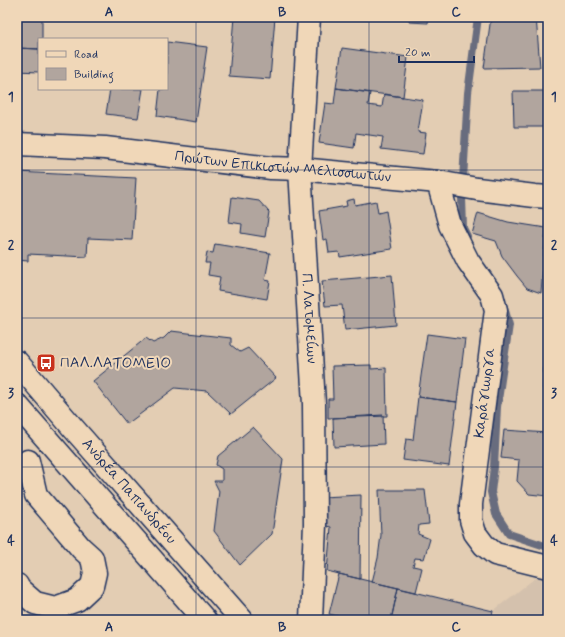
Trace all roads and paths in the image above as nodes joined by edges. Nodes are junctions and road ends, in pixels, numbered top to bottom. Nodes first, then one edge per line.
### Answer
1 (309, 17) edge
2 (17, 144) edge
3 (300, 169) junction
4 (444, 183) junction
5 (548, 197) edge
6 (17, 362) edge
7 (17, 405) edge
8 (51, 445) junction
9 (23, 464) edge
10 (548, 567) edge
11 (17, 585) edge
12 (205, 620) edge
13 (242, 620) edge
14 (311, 620) edge

1 - 3 street, Π. Λατομείων
2 - 3 street, Πρώτων Επικιστών Μελισσιωτών
3 - 4 street, Πρώτων Επικιστών Μελισσιωτών
3 - 14 street, Π. Λατομείων
4 - 5 street, Πρώτων Επικιστών Μελισσιωτών
4 - 10 street, Καράγιωργα
6 - 13 street, Ανδρέα Παπανδρέου
7 - 8 street, Ανδρέα Παπανδρέου
8 - 9 street
8 - 12 street, Ανδρέα Παπανδρέου
9 - 11 street

